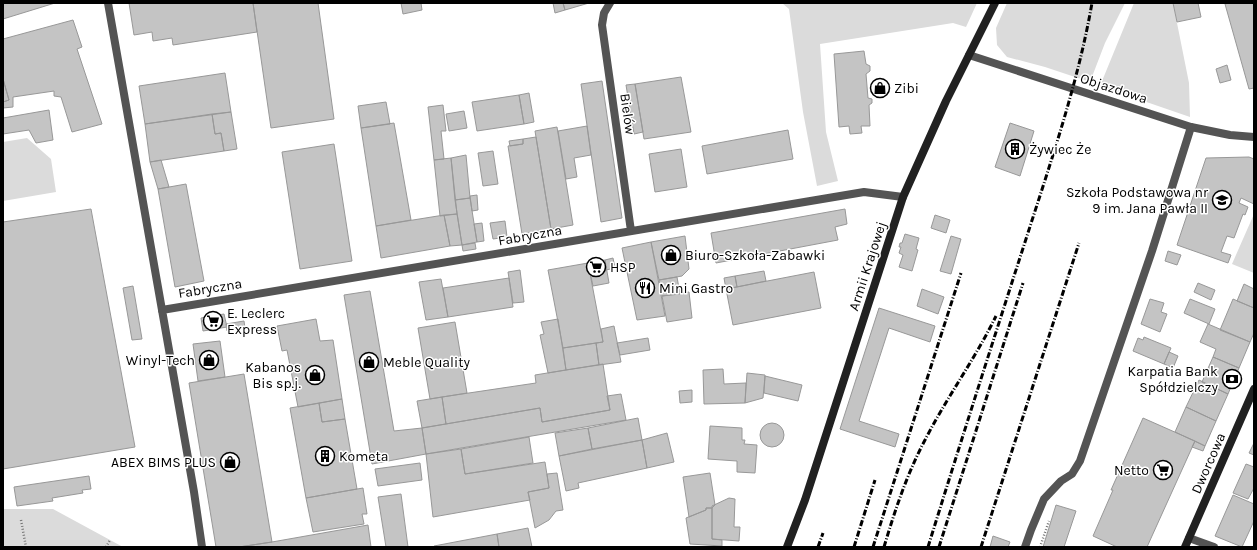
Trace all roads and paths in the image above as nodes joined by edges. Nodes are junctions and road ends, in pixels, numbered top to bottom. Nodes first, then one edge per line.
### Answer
1 (108, 3) edge
2 (610, 3) edge
3 (995, 3) edge
4 (969, 55) junction
5 (1191, 127) junction
6 (1254, 137) edge
7 (903, 197) junction
8 (631, 231) junction
9 (162, 310) junction
10 (1254, 389) edge
11 (21, 520) dead end
12 (1189, 538) junction
13 (110, 540) dead end
14 (26, 547) edge
15 (106, 547) edge
16 (202, 547) edge
17 (787, 547) edge
18 (1025, 547) edge
19 (1185, 547) edge
20 (1214, 547) edge

1 - 9 street
2 - 8 street, Bielów
3 - 4 street, Armii Krajowej
4 - 5 street, Objazdowa
4 - 7 street, Armii Krajowej
5 - 6 street, Objazdowa
5 - 18 street
7 - 8 street, Fabryczna
7 - 17 street, Armii Krajowej
8 - 9 street, Fabryczna
9 - 16 street
10 - 12 street, Dworcowa
11 - 14 path
12 - 19 street, Dworcowa
12 - 20 street
13 - 15 path

